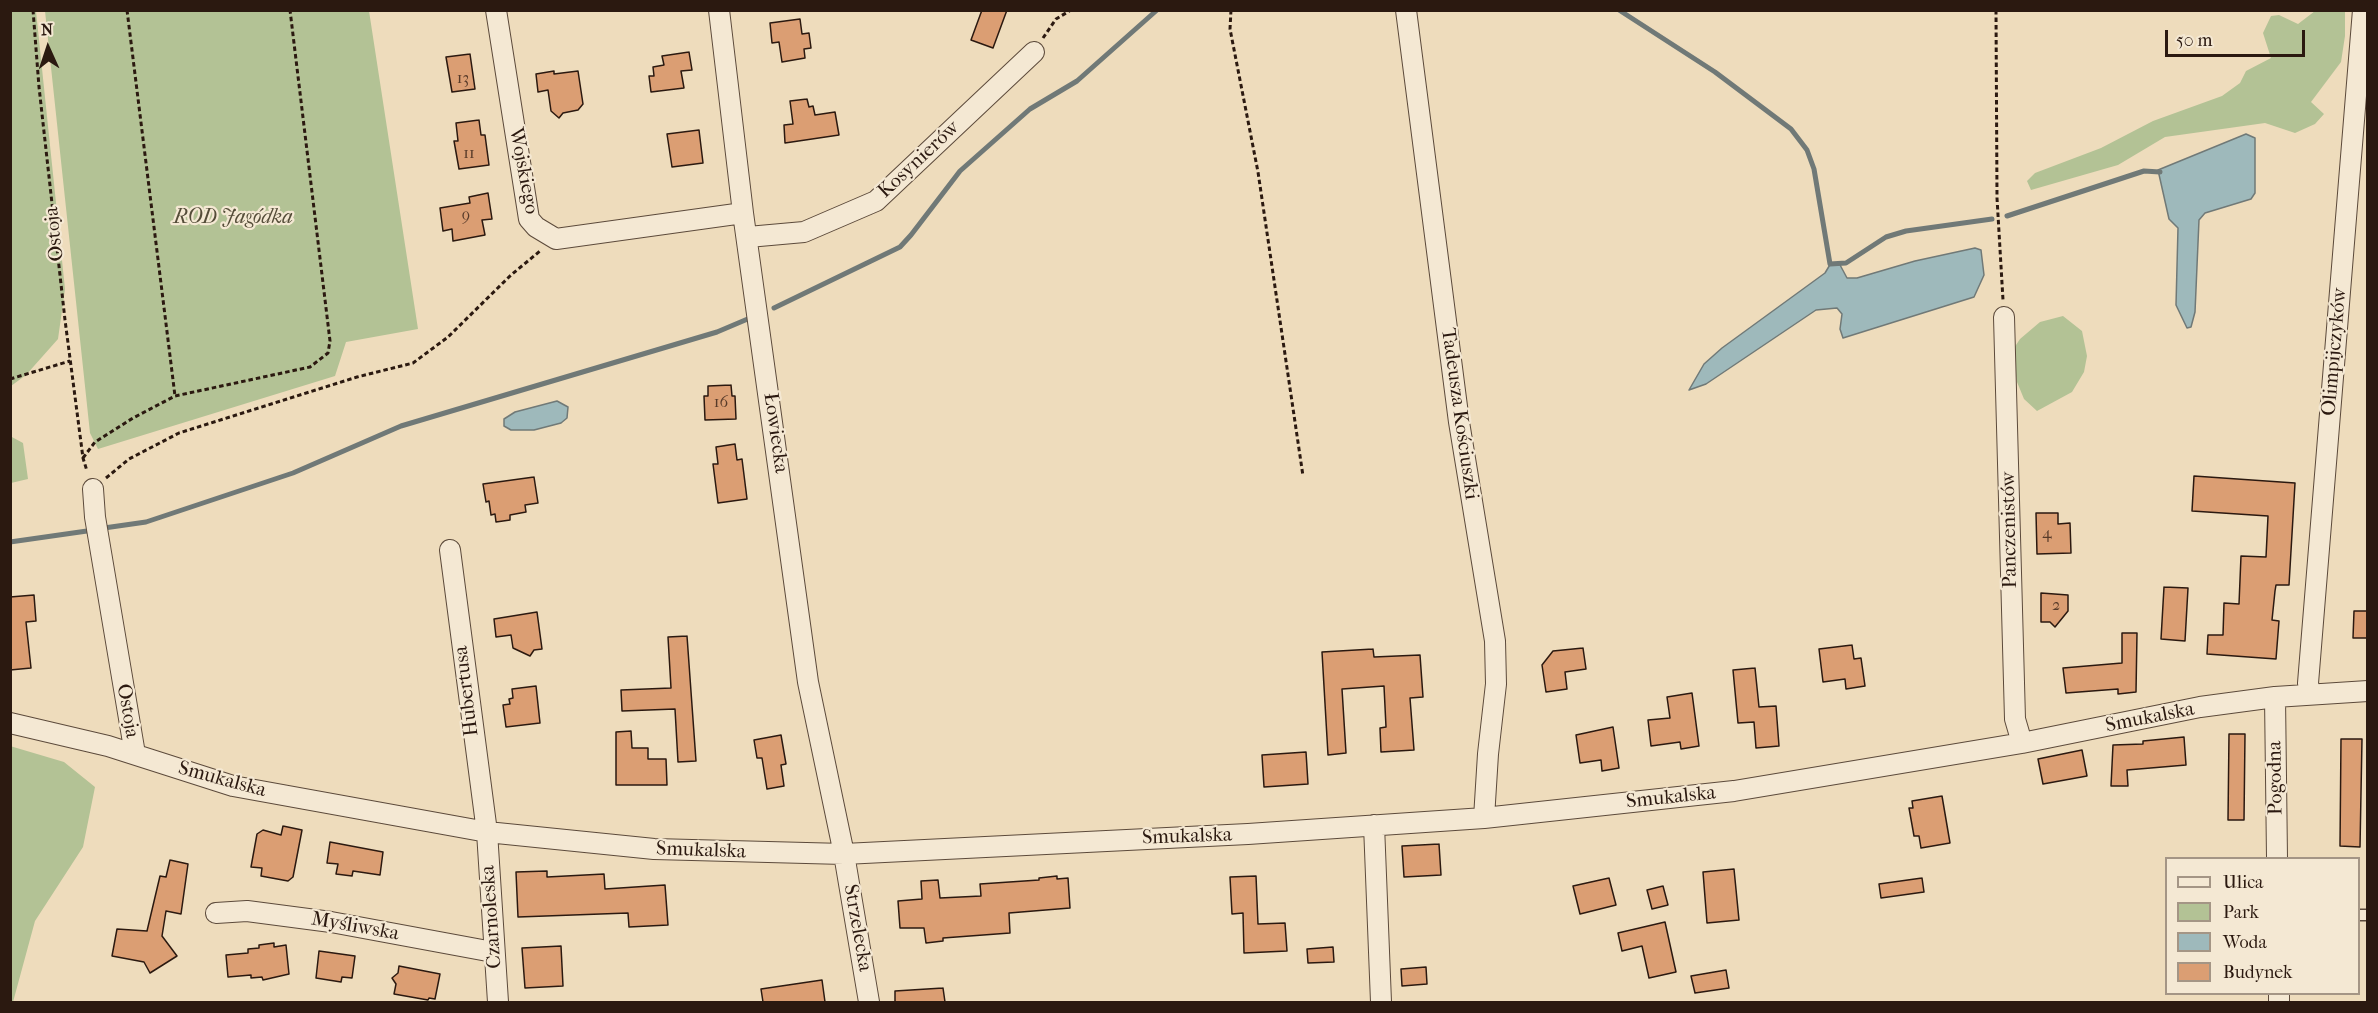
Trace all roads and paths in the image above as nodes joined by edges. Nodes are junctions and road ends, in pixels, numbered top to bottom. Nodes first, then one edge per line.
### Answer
1 (33, 10) edge
2 (127, 10) edge
3 (290, 10) edge
4 (496, 10) edge
5 (719, 10) edge
6 (1071, 10) edge
7 (1231, 10) edge
8 (1406, 10) edge
9 (1996, 10) edge
10 (2363, 10) edge
11 (1034, 52) joint
12 (743, 213) junction
13 (748, 237) junction
14 (556, 239) junction
15 (2004, 317) joint
16 (70, 361) junction
17 (10, 379) edge
18 (175, 396) junction
19 (1303, 476) dead end
20 (93, 489) joint
21 (450, 550) dead end
22 (2367, 691) edge
23 (2310, 694) junction
24 (2275, 697) junction
25 (10, 723) edge
26 (2022, 743) junction
27 (135, 754) junction
28 (1484, 818) junction
29 (1374, 825) junction
30 (487, 832) junction
31 (844, 854) junction
32 (2277, 857) edge
33 (216, 913) dead end
34 (493, 952) junction
35 (498, 1002) edge
36 (869, 1002) edge
37 (1381, 1002) edge

1 - 16 path, Ostoja
2 - 18 path
3 - 18 path
4 - 14 street, Wojskiego
5 - 12 street, Łowiecka
6 - 11 path
7 - 19 path
8 - 28 street, Tadeusza Kościuszki
9 - 15 path
10 - 23 street, Olimpijczyków
11 - 13 street, Kosynierów
12 - 13 street, Łowiecka
12 - 14 street
13 - 31 street, Łowiecka
14 - 20 path
15 - 26 street, Panczenistów
16 - 17 path
16 - 18 path, Ostoja
20 - 27 street, Ostoja
21 - 30 street, Hubertusa
22 - 23 street, Smukalska
23 - 24 street, Smukalska
24 - 26 street, Smukalska
24 - 32 street, Pogodna
25 - 27 street, Smukalska
26 - 28 street, Smukalska
27 - 30 street, Smukalska
28 - 29 street, Smukalska
29 - 31 street, Smukalska
29 - 37 street
30 - 31 street, Smukalska
30 - 34 street, Czarnoleska
31 - 36 street, Strzelecka
33 - 34 street, Myśliwska
34 - 35 street, Czarnoleska

